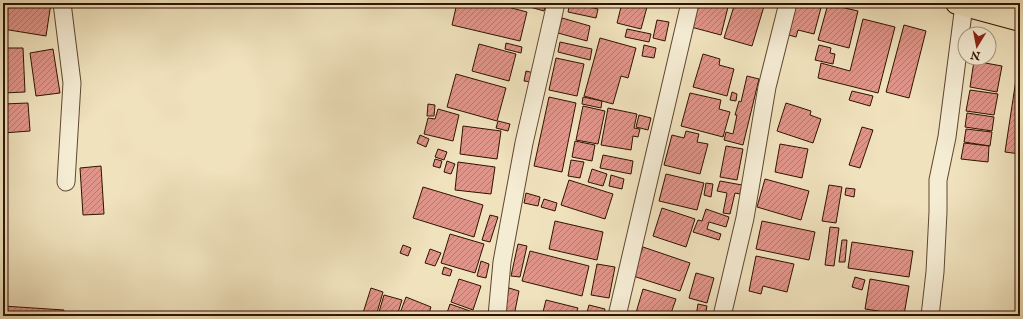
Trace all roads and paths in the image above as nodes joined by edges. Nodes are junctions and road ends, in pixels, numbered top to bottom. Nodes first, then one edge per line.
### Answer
1 (62, 3) edge
2 (556, 3) edge
3 (690, 3) edge
4 (788, 3) edge
5 (960, 4) edge
6 (1020, 20) edge
7 (66, 182) dead end
8 (497, 316) edge
9 (618, 316) edge
10 (722, 316) edge
11 (930, 316) edge

1 - 7 street
2 - 8 street
3 - 9 street
4 - 10 street
5 - 6 main road
5 - 11 street

